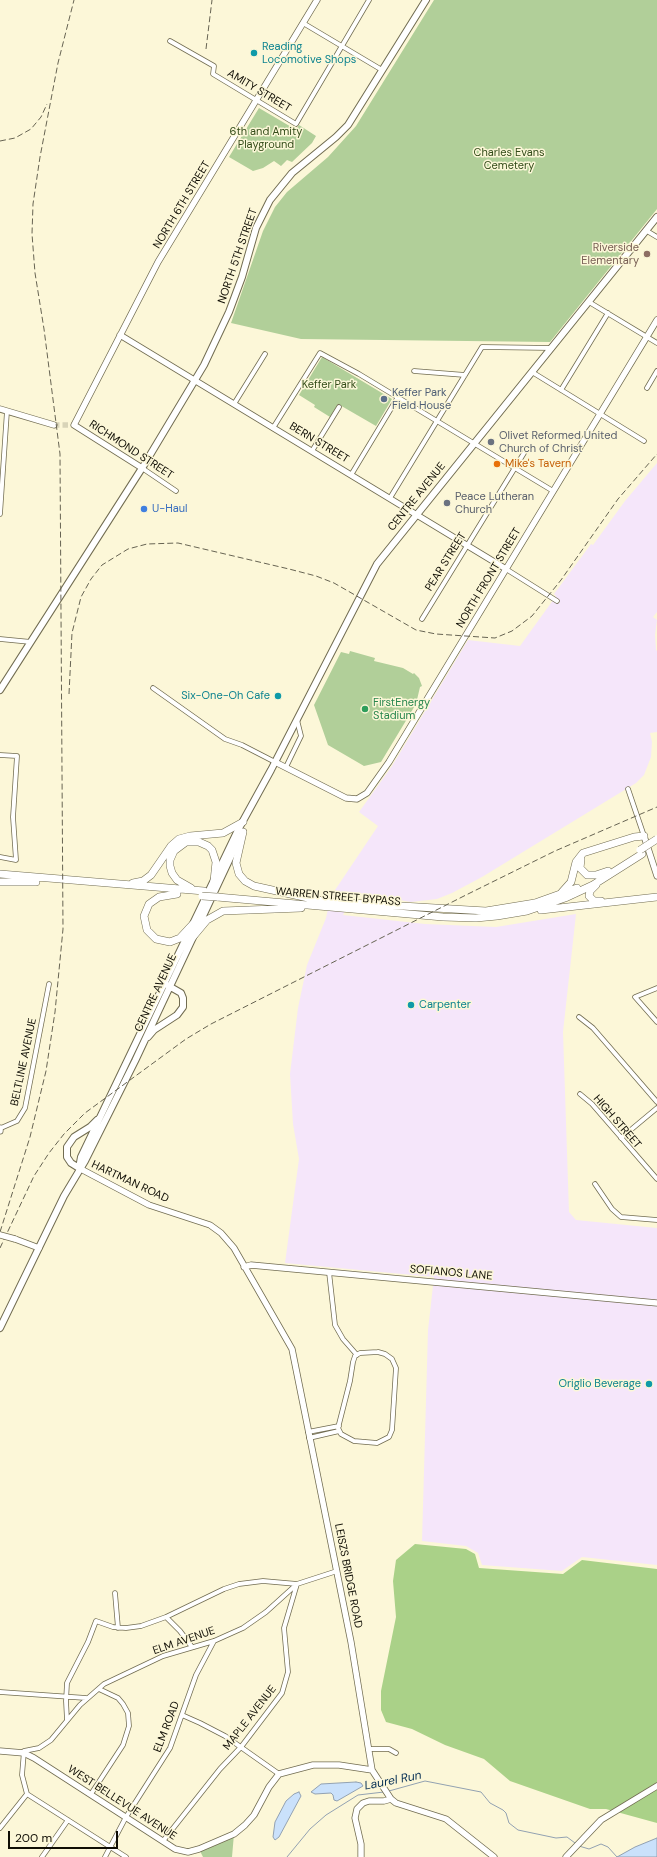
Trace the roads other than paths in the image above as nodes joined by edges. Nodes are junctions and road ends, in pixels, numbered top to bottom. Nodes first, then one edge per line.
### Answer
1 (317, 0) edge
2 (369, 0) edge
3 (426, 0) edge
4 (303, 23) junction
5 (170, 41) dead end
6 (342, 46) junction
7 (382, 70) junction
8 (256, 101) junction
9 (657, 218) edge
10 (646, 231) junction
11 (657, 237) edge
12 (589, 302) junction
13 (608, 313) junction
14 (657, 320) edge
15 (120, 335) junction
16 (646, 337) junction
17 (657, 343) edge
18 (552, 348) junction
19 (265, 354) dead end
20 (414, 371) dead end
21 (657, 371) edge
22 (532, 372) junction
23 (464, 375) junction
24 (195, 380) junction
25 (647, 388) dead end
26 (562, 390) junction
27 (398, 397) junction
28 (234, 404) junction
29 (339, 407) dead end
30 (0, 409) edge
31 (7, 411) junction
32 (600, 414) junction
33 (437, 420) junction
34 (54, 424) tunnel mouth
35 (74, 425) joint
36 (274, 428) junction
37 (644, 441) dead end
38 (474, 443) junction
39 (312, 451) junction
40 (524, 453) dead end
41 (142, 468) junction
42 (514, 468) junction
43 (351, 474) junction
44 (176, 491) dead end
45 (553, 491) junction
46 (390, 498) junction
47 (0, 507) edge
48 (0, 514) edge
49 (416, 514) junction
50 (467, 546) junction
51 (506, 569) junction
52 (557, 601) dead end
53 (422, 619) dead end
54 (0, 639) edge
55 (31, 642) junction
56 (153, 688) dead end
57 (0, 690) edge
58 (297, 720) junction
59 (0, 755) edge
60 (275, 762) junction
61 (286, 767) junction
62 (628, 789) dead end
63 (244, 822) junction
64 (243, 832) junction
65 (644, 836) junction
66 (657, 839) edge
67 (657, 845) edge
68 (641, 852) junction
69 (0, 857) edge
70 (608, 871) junction
71 (0, 874) edge
72 (657, 876) edge
73 (0, 879) edge
74 (602, 880) junction
75 (214, 881) junction
76 (0, 882) edge
77 (36, 882) junction
78 (126, 885) junction
79 (177, 894) junction
80 (203, 894) junction
81 (657, 896) edge
82 (554, 897) junction
83 (321, 903) junction
84 (352, 906) junction
85 (516, 913) junction
86 (193, 924) junction
87 (192, 938) junction
88 (49, 984) dead end
89 (167, 985) junction
90 (657, 988) edge
91 (580, 1017) dead end
92 (657, 1022) edge
93 (143, 1043) junction
94 (580, 1094) dead end
95 (657, 1102) edge
96 (657, 1108) edge
97 (103, 1112) junction
98 (0, 1129) edge
99 (621, 1138) junction
100 (79, 1168) junction
101 (657, 1179) edge
102 (595, 1184) dead end
103 (657, 1220) edge
104 (0, 1235) edge
105 (39, 1248) junction
106 (234, 1248) joint
107 (244, 1267) junction
108 (329, 1272) junction
109 (657, 1303) edge
110 (0, 1328) edge
111 (357, 1355) junction
112 (338, 1426) junction
113 (339, 1431) junction
114 (309, 1435) junction
115 (337, 1571) junction
116 (297, 1584) junction
117 (115, 1593) dead end
118 (166, 1617) junction
119 (118, 1628) junction
120 (214, 1641) junction
121 (192, 1647) junction
122 (99, 1689) junction
123 (0, 1692) edge
124 (66, 1696) junction
125 (86, 1698) junction
126 (182, 1715) junction
127 (67, 1720) junction
128 (241, 1747) junction
129 (369, 1749) junction
130 (0, 1750) edge
131 (24, 1752) junction
132 (396, 1753) dead end
133 (372, 1770) junction
134 (279, 1774) junction
135 (657, 1786) edge
136 (27, 1794) junction
137 (91, 1794) junction
138 (392, 1799) junction
139 (126, 1817) junction
140 (68, 1820) junction
141 (0, 1828) edge
142 (163, 1841) junction
143 (110, 1847) junction
144 (488, 1855) edge
145 (42, 1857) edge
146 (105, 1857) edge
147 (126, 1857) edge
148 (361, 1857) edge
149 (494, 1857) edge
150 (566, 1857) edge

1 - 4 street, NORTH 6TH STREET
2 - 6 street
3 - 7 main road, NORTH 5TH STREET
4 - 6 street
4 - 8 street, NORTH 6TH STREET
5 - 8 street, AMITY STREET
6 - 7 street
6 - 8 street, AMITY STREET
7 - 24 main road, NORTH 5TH STREET
8 - 15 street, NORTH 6TH STREET
9 - 10 main road, CENTRE AVENUE
10 - 11 street
10 - 12 main road, CENTRE AVENUE
12 - 13 street
12 - 18 main road, CENTRE AVENUE
13 - 16 street
13 - 26 street
14 - 16 street, NORTH FRONT STREET
15 - 24 street, BERN STREET
15 - 35 street, NORTH 6TH STREET
16 - 17 street
16 - 32 street, NORTH FRONT STREET
18 - 22 main road, CENTRE AVENUE
18 - 23 street
19 - 28 street
20 - 23 street
21 - 25 street
22 - 26 street
22 - 38 main road, CENTRE AVENUE
23 - 33 street
24 - 28 street, BERN STREET
24 - 41 main road, NORTH 5TH STREET
26 - 32 street
27 - 33 street
27 - 36 street
27 - 43 street
28 - 36 street, BERN STREET
29 - 39 street
30 - 31 street
31 - 34 street
31 - 47 street
32 - 37 street
32 - 45 street, NORTH FRONT STREET
33 - 38 street
33 - 46 street
35 - 41 street, RICHMOND STREET
36 - 39 street, BERN STREET
38 - 42 street
38 - 49 main road, CENTRE AVENUE
39 - 43 street, BERN STREET
40 - 42 street, PEAR STREET
41 - 44 street, RICHMOND STREET
41 - 55 main road, NORTH 5TH STREET
42 - 45 street
42 - 50 street, PEAR STREET
43 - 46 street, BERN STREET
45 - 51 street, NORTH FRONT STREET
46 - 49 street, BERN STREET
47 - 48 street
49 - 50 street, BERN STREET
49 - 58 main road, CENTRE AVENUE
50 - 51 street, BERN STREET
50 - 53 street, PEAR STREET
51 - 52 street
51 - 61 street, NORTH FRONT STREET
54 - 55 street
55 - 57 main road, NORTH 5TH STREET
56 - 60 street
58 - 60 main road, CENTRE AVENUE
58 - 61 street
59 - 69 street
60 - 61 street
60 - 63 main road, CENTRE AVENUE
62 - 65 street
63 - 64 main road, CENTRE AVENUE
63 - 75 main road, CENTRE AVENUE
63 - 78 highway
64 - 83 highway
64 - 87 main road, CENTRE AVENUE
65 - 70 highway
65 - 72 street
65 - 82 highway
66 - 68 highway, WARREN STREET BYPASS, bridge
67 - 68 highway, WARREN STREET BYPASS
68 - 70 highway, WARREN STREET BYPASS
68 - 74 highway, WARREN STREET BYPASS
70 - 82 highway, WARREN STREET BYPASS
71 - 78 highway, WARREN STREET BYPASS
73 - 77 highway, WARREN STREET BYPASS
74 - 81 highway
74 - 85 highway, WARREN STREET BYPASS
75 - 80 highway
75 - 86 main road, CENTRE AVENUE
76 - 77 highway
77 - 79 highway, WARREN STREET BYPASS
78 - 80 highway, WARREN STREET BYPASS
79 - 80 highway, WARREN STREET BYPASS
79 - 86 highway
80 - 83 highway, WARREN STREET BYPASS, bridge
81 - 85 highway
82 - 84 highway, WARREN STREET BYPASS
83 - 84 highway, WARREN STREET BYPASS
83 - 87 highway
84 - 85 highway, WARREN STREET BYPASS
86 - 89 main road, CENTRE AVENUE
87 - 89 main road, CENTRE AVENUE
88 - 98 street, BELTLINE AVENUE
89 - 93 main road, CENTRE AVENUE
89 - 93 main road
89 - 97 main road, CENTRE AVENUE
90 - 92 street
91 - 95 street
93 - 100 main road, CENTRE AVENUE
94 - 99 street, HIGH STREET
96 - 99 street
97 - 100 main road, CENTRE AVENUE
97 - 100 main road
99 - 101 street, HIGH STREET
100 - 105 main road, CENTRE AVENUE
100 - 106 street, HARTMAN ROAD
102 - 103 street
104 - 105 street, bridge
105 - 110 main road, CENTRE AVENUE
106 - 107 street, LEISZS BRIDGE ROAD
107 - 108 street, SOFIANOS LANE
107 - 114 street, LEISZS BRIDGE ROAD
108 - 109 street, SOFIANOS LANE
108 - 111 street
111 - 112 street
111 - 113 street
112 - 113 street
112 - 114 street
113 - 114 street
114 - 115 street, LEISZS BRIDGE ROAD
115 - 116 street, ELM AVENUE
115 - 129 street, LEISZS BRIDGE ROAD
116 - 118 street
116 - 120 street, ELM AVENUE
116 - 128 street, MAPLE AVENUE
117 - 119 street
118 - 119 street
118 - 121 street
119 - 124 street
120 - 121 street, ELM AVENUE
120 - 126 street, ELM ROAD
121 - 122 street, ELM AVENUE
122 - 125 street, ELM AVENUE
122 - 137 street
123 - 124 street
124 - 125 street
124 - 127 street
125 - 127 street, ELM AVENUE
126 - 128 street
126 - 139 street, ELM ROAD
127 - 131 street, ELM AVENUE
128 - 134 street
128 - 142 street, MAPLE AVENUE
129 - 132 street
129 - 133 street, LEISZS BRIDGE ROAD
130 - 131 street, WEST BELLEVUE AVENUE
131 - 136 street
131 - 137 street, WEST BELLEVUE AVENUE
133 - 134 street
133 - 138 street, LEISZS BRIDGE ROAD
134 - 142 street, WEST BELLEVUE AVENUE
135 - 150 street
136 - 140 street
136 - 141 street
137 - 139 street, WEST BELLEVUE AVENUE
138 - 144 street, LEISZS BRIDGE ROAD
138 - 148 street
139 - 142 street, WEST BELLEVUE AVENUE
139 - 143 street, ELM ROAD
140 - 143 street
140 - 145 street
143 - 146 street, ELM ROAD
143 - 147 street
144 - 149 street, LEISZS BRIDGE ROAD

